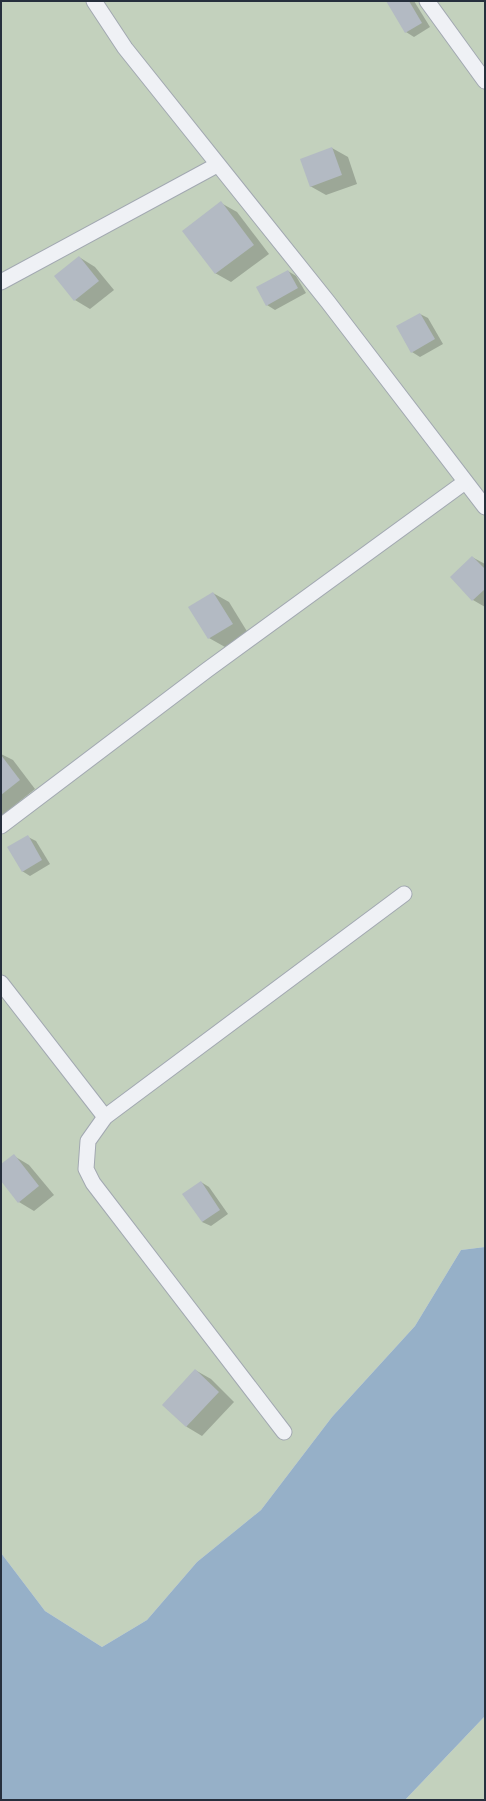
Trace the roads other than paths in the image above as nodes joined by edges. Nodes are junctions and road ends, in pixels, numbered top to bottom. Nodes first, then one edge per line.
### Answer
1 (94, 1) edge
2 (426, 1) edge
3 (485, 81) edge
4 (216, 165) junction
5 (1, 282) edge
6 (465, 482) junction
7 (485, 507) edge
8 (1, 826) edge
9 (404, 894) dead end
10 (1, 982) edge
11 (105, 1117) junction
12 (284, 1432) dead end

1 - 4 lane
2 - 3 lane
4 - 5 lane
4 - 6 lane
6 - 7 lane
6 - 8 lane
9 - 11 lane
10 - 11 lane
11 - 12 lane

